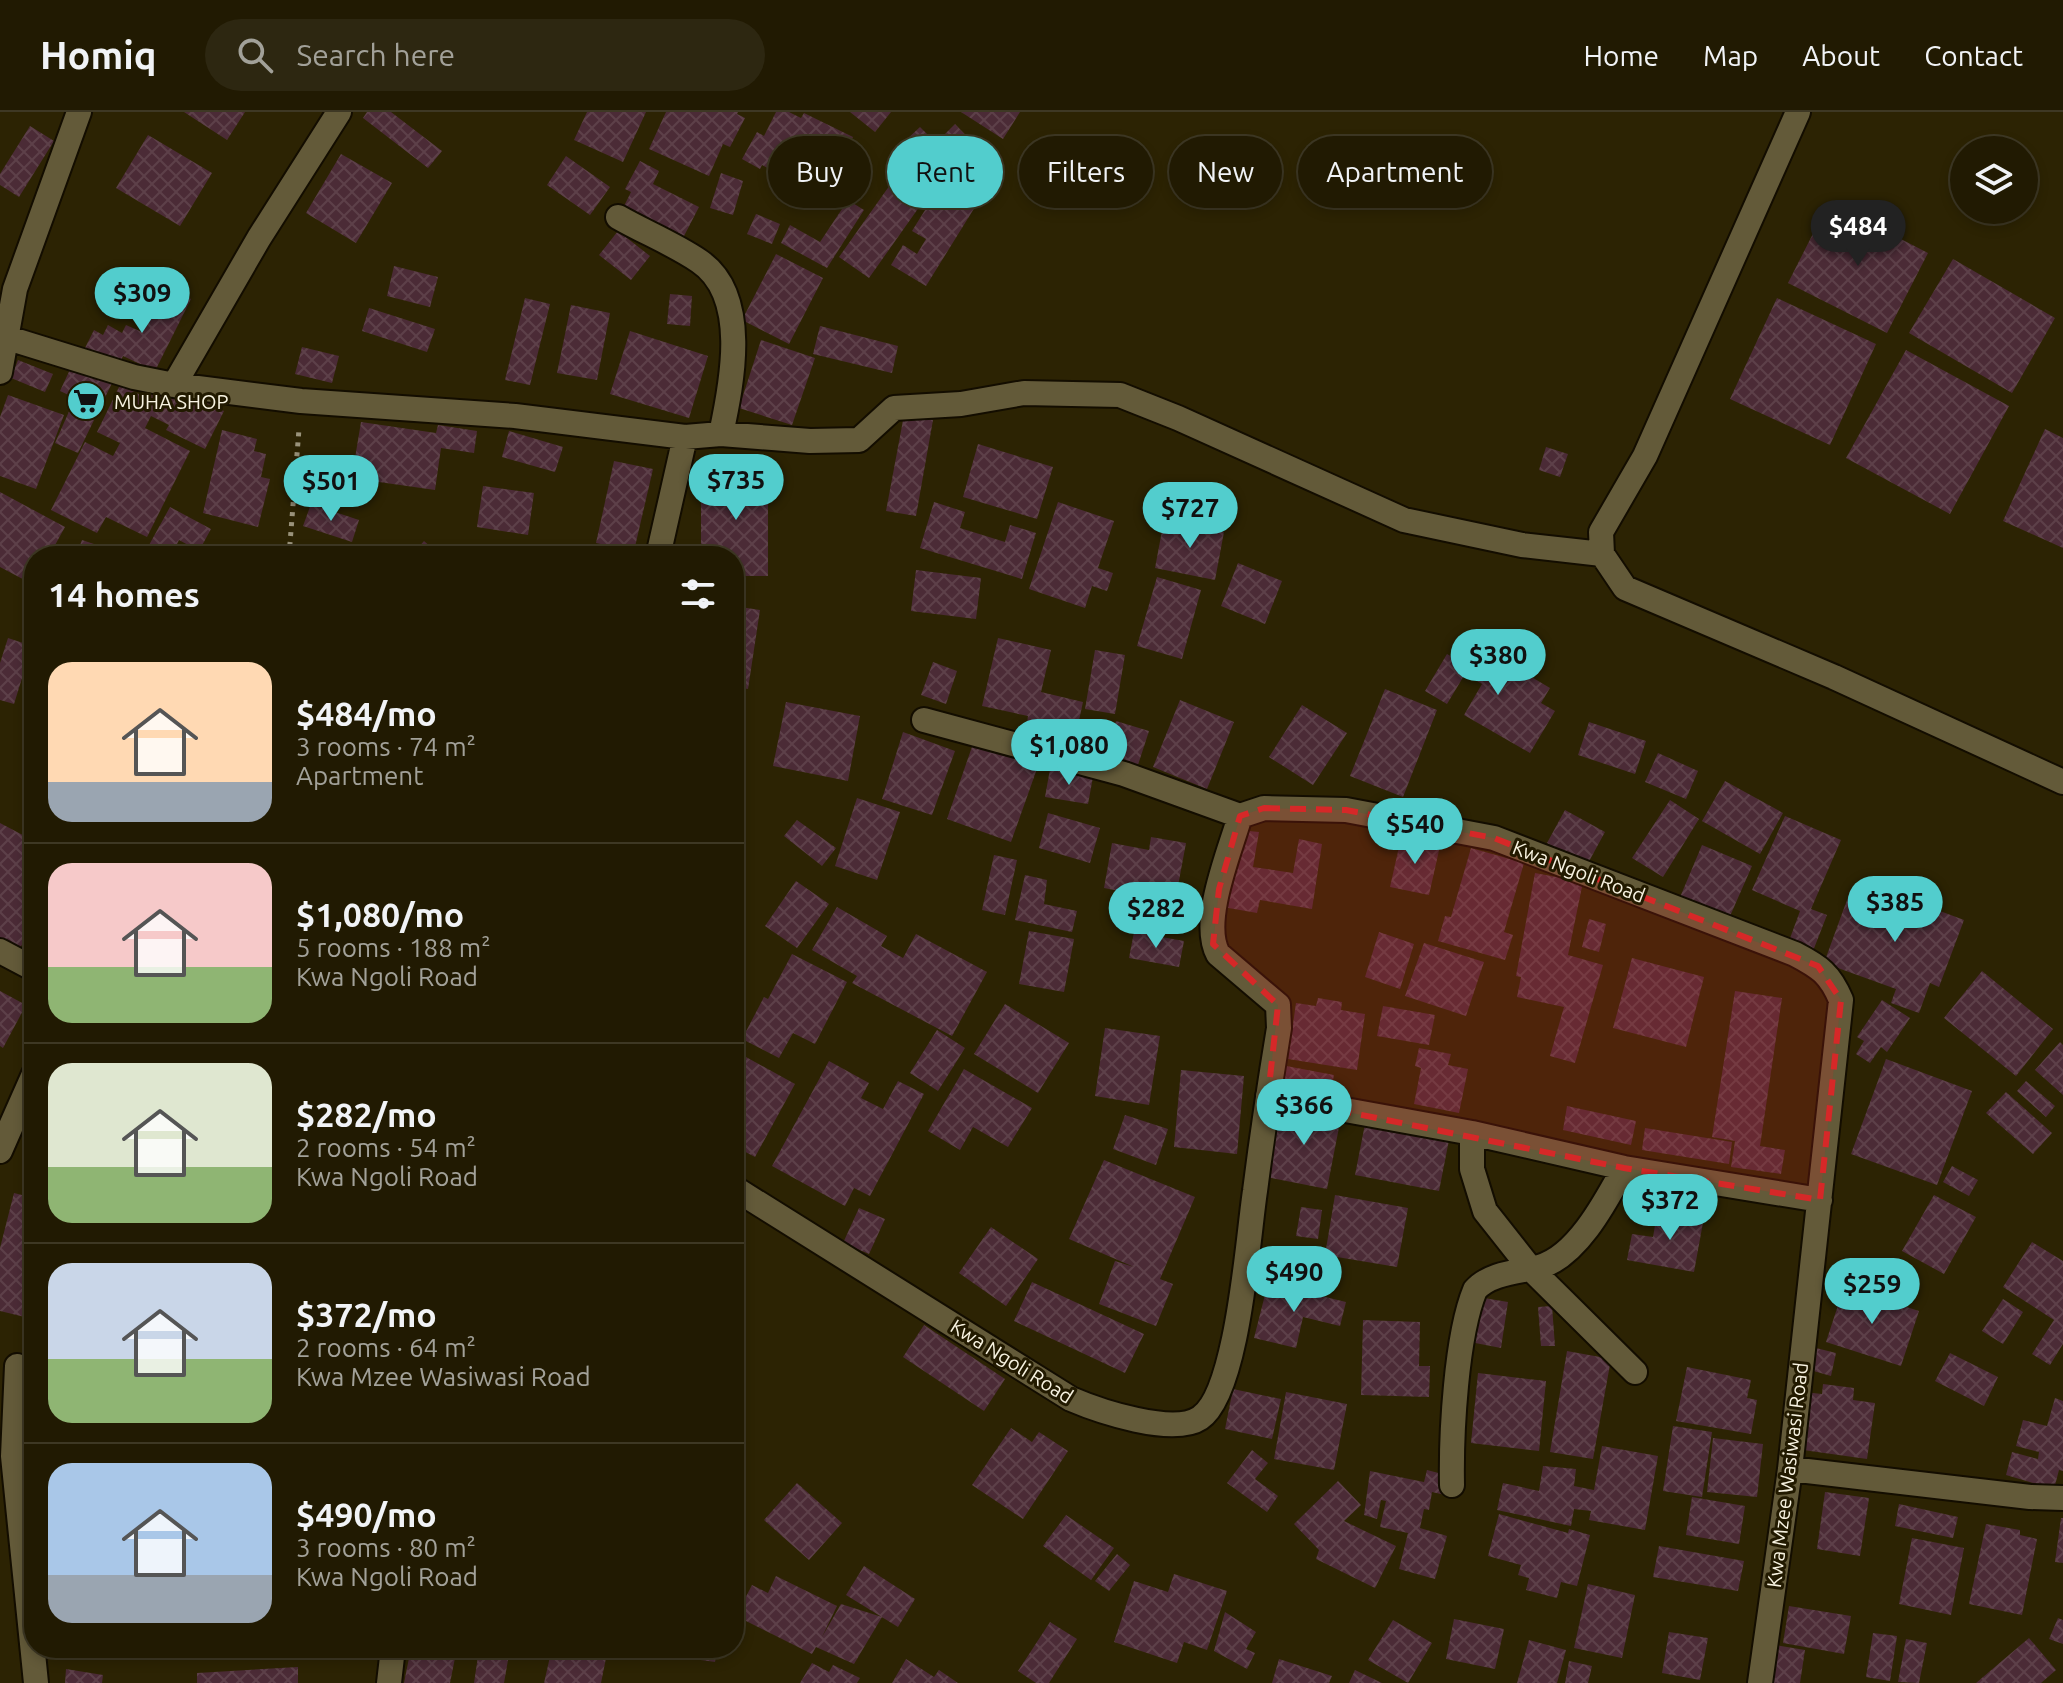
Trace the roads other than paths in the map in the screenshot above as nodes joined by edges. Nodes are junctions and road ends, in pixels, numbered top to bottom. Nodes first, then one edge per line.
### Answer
1 (79, 112) edge
2 (339, 112) edge
3 (1798, 112) edge
4 (618, 217) dead end
5 (4, 336) edge
6 (0, 372) edge
7 (174, 385) junction
8 (721, 434) junction
9 (685, 437) junction
10 (660, 546) edge
11 (1602, 554) junction
12 (924, 720) dead end
13 (2063, 782) edge
14 (1240, 816) junction
15 (0, 951) edge
16 (24, 964) edge
17 (1833, 983) joint
18 (1268, 1096) junction
19 (24, 1097) edge
20 (1472, 1133) junction
21 (0, 1151) edge
22 (1624, 1168) junction
23 (744, 1194) edge
24 (1820, 1200) junction
25 (1530, 1268) junction
26 (17, 1364) edge
27 (1635, 1372) dead end
28 (1790, 1469) junction
29 (1452, 1485) dead end
30 (2063, 1498) edge
31 (24, 1565) edge
32 (33, 1658) edge
33 (392, 1658) edge
34 (36, 1683) edge
35 (389, 1683) edge
36 (1760, 1683) edge

1 - 5 street
2 - 7 street
3 - 11 street
4 - 8 street
5 - 6 street
5 - 7 street
7 - 9 street
8 - 9 street
8 - 11 street
9 - 10 street
11 - 13 street
12 - 14 street
14 - 17 street, Kwa Ngoli Road
14 - 18 street, Kwa Ngoli Road
15 - 16 street
17 - 24 street, Kwa Mzee Wasiwasi Road
18 - 20 street
18 - 23 street, Kwa Ngoli Road
19 - 21 street
20 - 22 street
20 - 25 street
22 - 24 street
22 - 25 street
24 - 28 street, Kwa Mzee Wasiwasi Road
25 - 27 street
25 - 29 street
26 - 31 street
28 - 30 street
28 - 36 street, Kwa Mzee Wasiwasi Road
32 - 34 street
33 - 35 street

